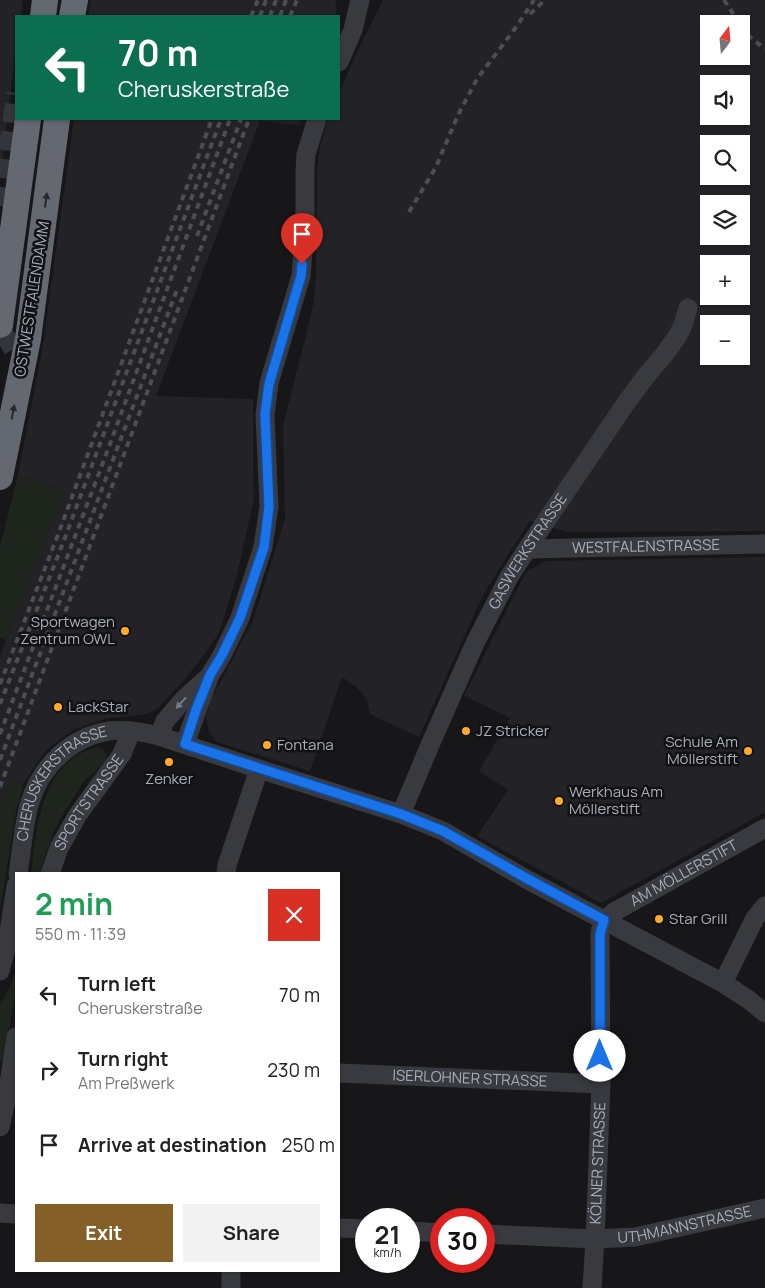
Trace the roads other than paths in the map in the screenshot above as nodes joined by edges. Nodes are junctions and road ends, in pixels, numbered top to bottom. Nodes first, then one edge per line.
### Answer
1 (45, 0) edge
2 (75, 0) edge
3 (360, 0) edge
4 (371, 0) edge
5 (43, 15) edge
6 (72, 15) edge
7 (353, 30) junction
8 (340, 60) edge
9 (28, 120) edge
10 (57, 120) edge
11 (317, 120) edge
12 (688, 308) dead end
13 (0, 325) edge
14 (0, 477) edge
15 (765, 544) edge
16 (527, 549) junction
17 (210, 675) junction
18 (131, 731) junction
19 (159, 736) junction
20 (185, 744) junction
21 (259, 769) junction
22 (401, 814) junction
23 (765, 828) edge
24 (18, 872) edge
25 (51, 872) edge
26 (226, 872) edge
27 (15, 892) edge
28 (765, 906) edge
29 (604, 920) junction
30 (0, 971) edge
31 (722, 983) junction
32 (765, 1013) edge
33 (15, 1044) edge
34 (340, 1073) edge
35 (600, 1084) junction
36 (0, 1127) edge
37 (765, 1208) edge
38 (0, 1213) edge
39 (15, 1214) edge
40 (340, 1228) edge
41 (355, 1229) edge
42 (495, 1235) edge
43 (595, 1240) junction
44 (231, 1272) edge
45 (231, 1288) edge
46 (592, 1288) edge

1 - 5 highway
2 - 6 highway
3 - 7 street
4 - 7 street
7 - 8 street
9 - 13 highway, OSTWESTFALENDAMM
14 -> 10 highway, OSTWESTFALENDAMM, bridge
11 - 17 street
12 - 16 street, GASWERKSTRASSE
15 - 16 street, WESTFALENSTRASSE
16 - 22 street, GASWERKSTRASSE
17 -> 19 street
17 - 20 street
18 - 19 street, CHERUSKERSTRASSE
18 - 24 street, CHERUSKERSTRASSE
18 - 25 street, SPORTSTRASSE
19 - 20 street, CHERUSKERSTRASSE
20 - 21 street, CHERUSKERSTRASSE
21 - 22 street, CHERUSKERSTRASSE
21 - 26 street
22 - 29 street, CHERUSKERSTRASSE
23 - 29 street, AM MÖLLERSTIFT
27 - 30 street
28 - 31 street
29 - 31 street, CHERUSKERSTRASSE
29 - 35 street, KÖLNER STRASSE
31 - 32 street, CHERUSKERSTRASSE
33 - 36 street
34 - 35 street, ISERLOHNER STRASSE
35 - 43 street, KÖLNER STRASSE
37 - 43 street, UTHMANNSTRASSE
38 - 39 street
40 - 41 street
42 - 43 street, UTHMANNSTRASSE
43 - 46 street, KÖLNER STRASSE
44 - 45 street

